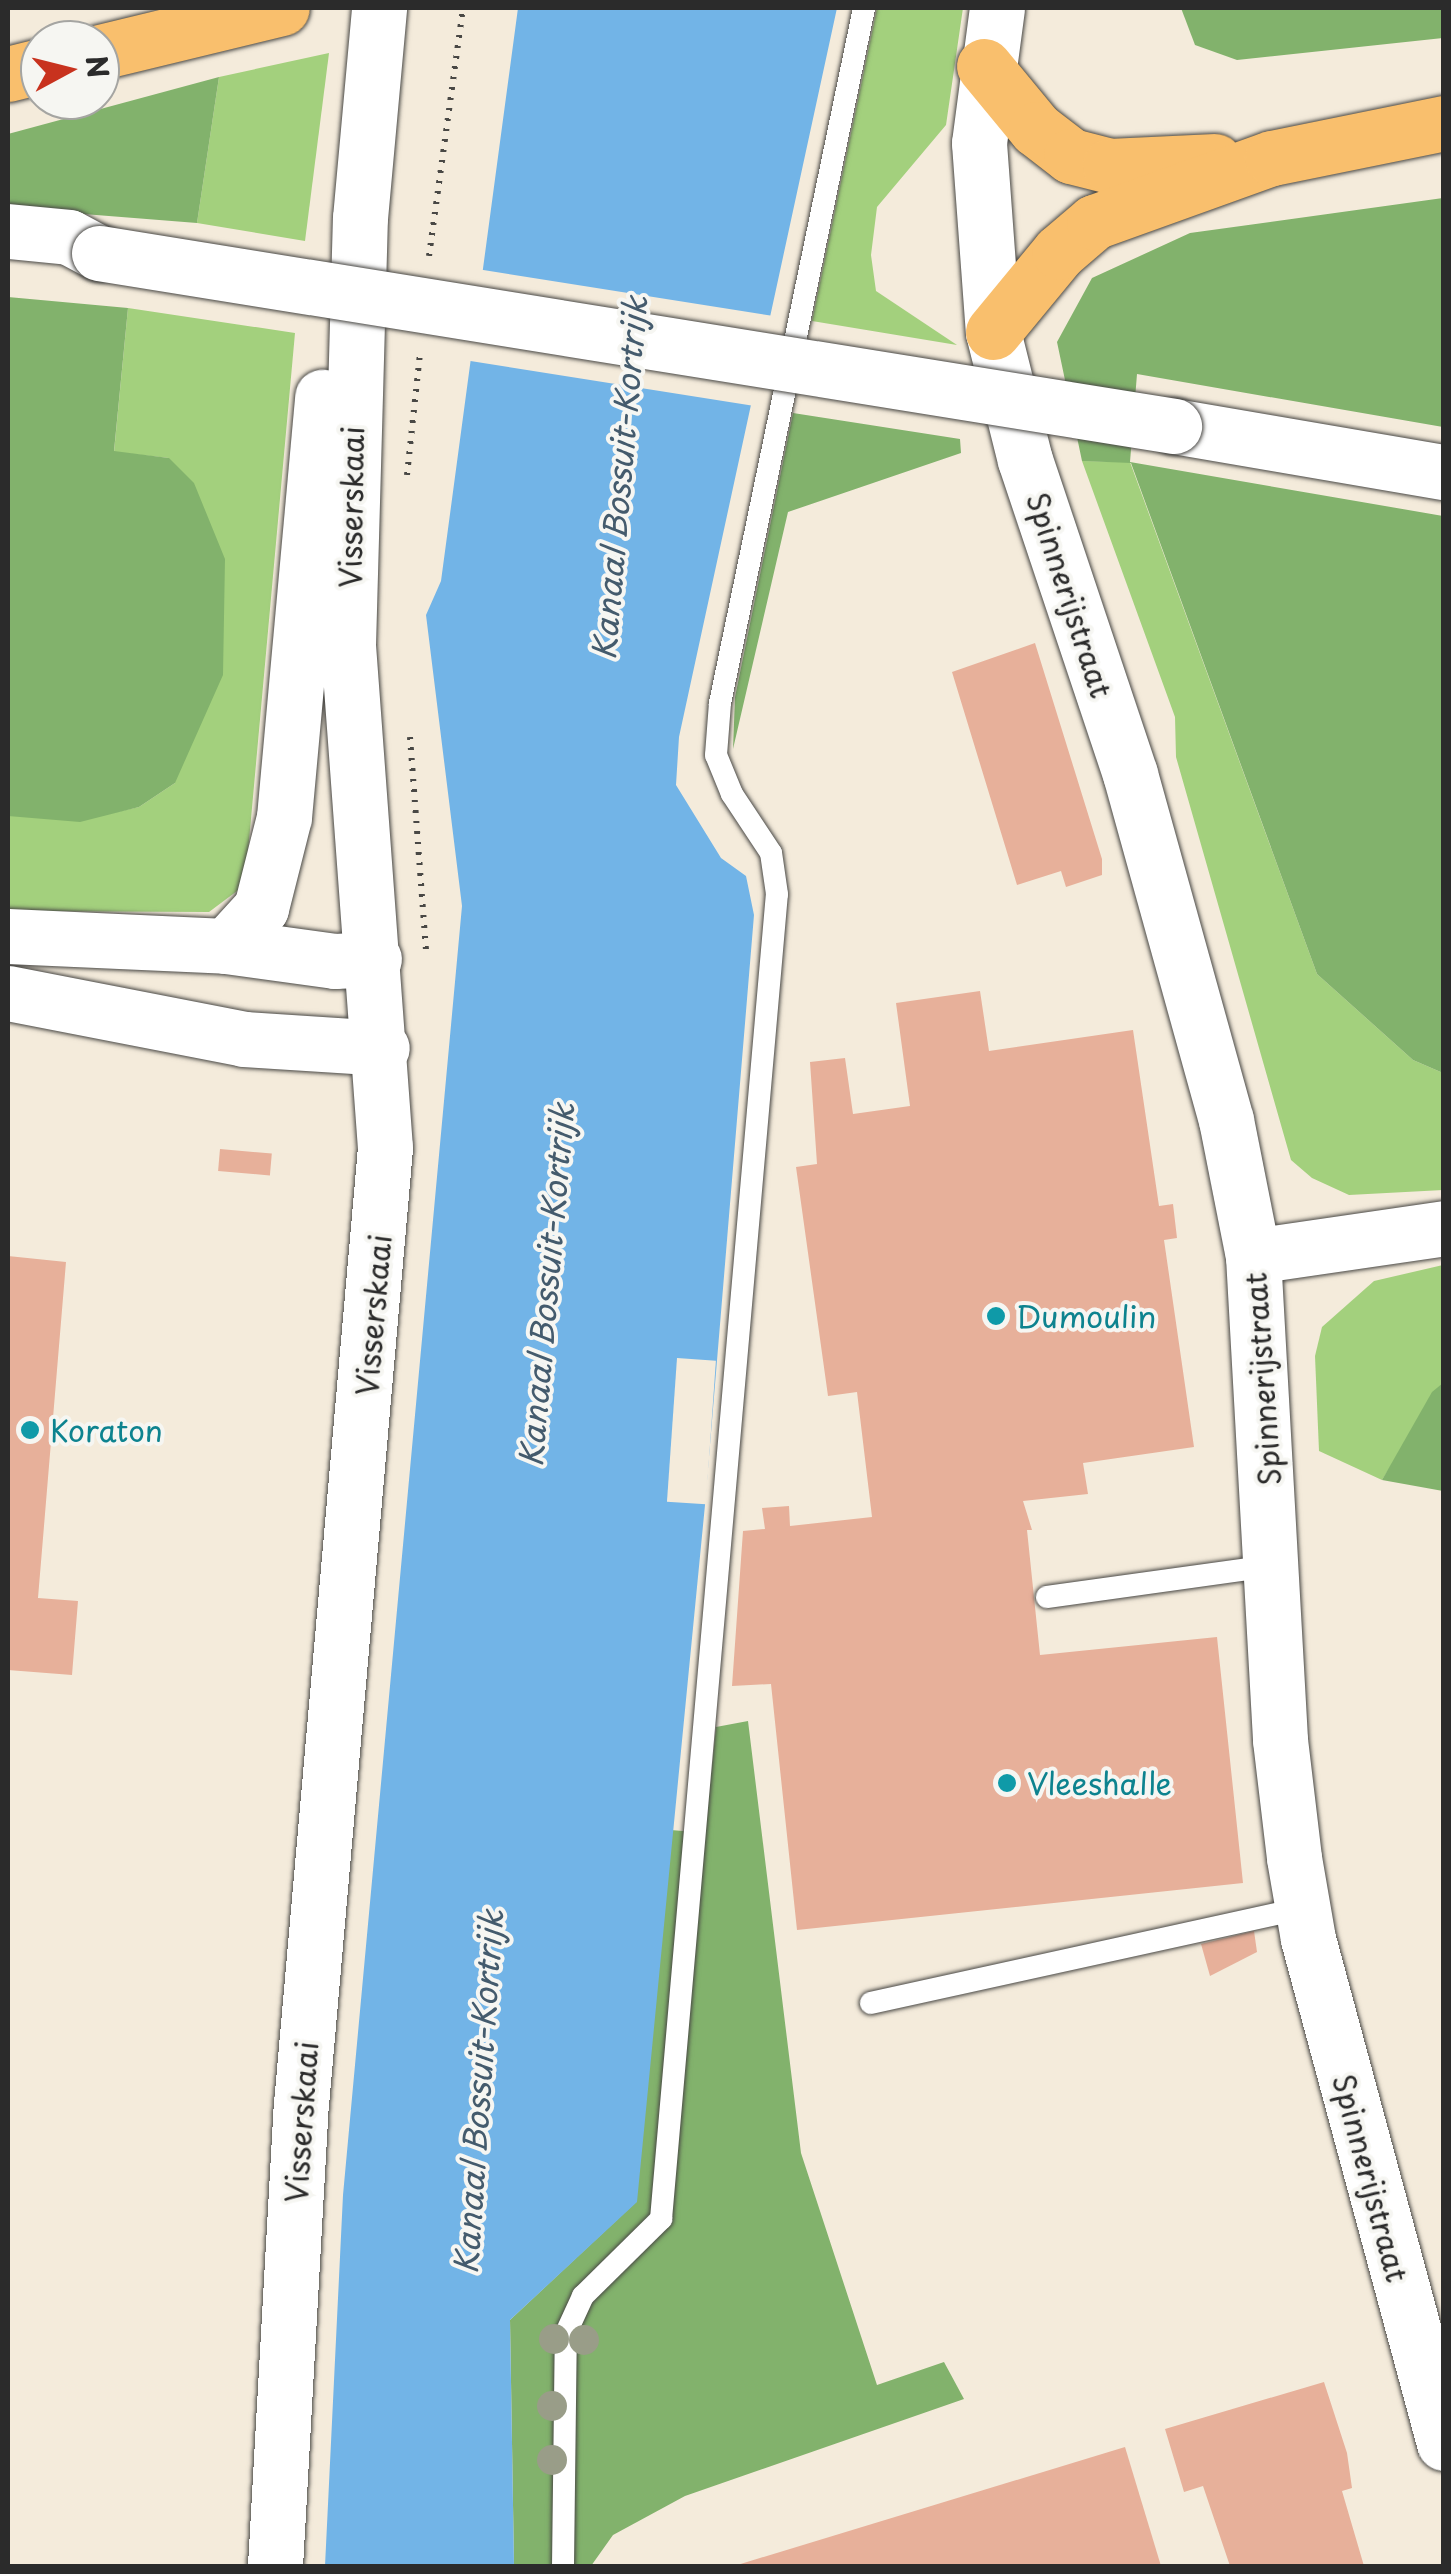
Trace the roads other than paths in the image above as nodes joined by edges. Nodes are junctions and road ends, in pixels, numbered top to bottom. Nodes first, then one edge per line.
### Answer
1 (282, 8) edge
2 (378, 8) edge
3 (388, 8) edge
4 (864, 8) edge
5 (997, 8) edge
6 (126, 45) edge
7 (376, 63) junction
8 (984, 66) junction
9 (1444, 123) edge
10 (1272, 158) junction
11 (360, 218) junction
12 (8, 231) edge
13 (99, 253) junction
14 (8, 267) edge
15 (993, 332) junction
16 (1444, 472) edge
17 (8, 936) edge
18 (226, 946) junction
19 (374, 959) junction
20 (8, 993) edge
21 (382, 1048) junction
22 (1444, 1228) edge
23 (1253, 1256) junction
24 (1273, 1566) junction
25 (1047, 1597) dead end
26 (1302, 1908) junction
27 (871, 2003) dead end
28 (1444, 2443) edge
29 (275, 2566) edge
30 (564, 2566) edge

1 - 6 highway
2 - 7 street, Visserskaai
3 - 7 street, Visserskaai
4 - 30 lane
5 - 8 street, Spinnerijstraat
7 - 11 street, Visserskaai
8 - 10 highway
8 - 15 street, Spinnerijstraat
9 - 10 highway
10 - 15 highway
11 - 18 street
11 - 19 street, Visserskaai
12 - 13 street
13 - 14 street
13 - 16 street, bridge
15 - 23 street, Spinnerijstraat
17 - 18 street
18 - 19 street
19 - 21 street, Visserskaai
20 - 21 street
21 - 29 street, Visserskaai
22 - 23 street
23 - 24 street, Spinnerijstraat
24 - 25 lane
24 - 26 street, Spinnerijstraat
26 - 27 lane
26 - 28 street, Spinnerijstraat

